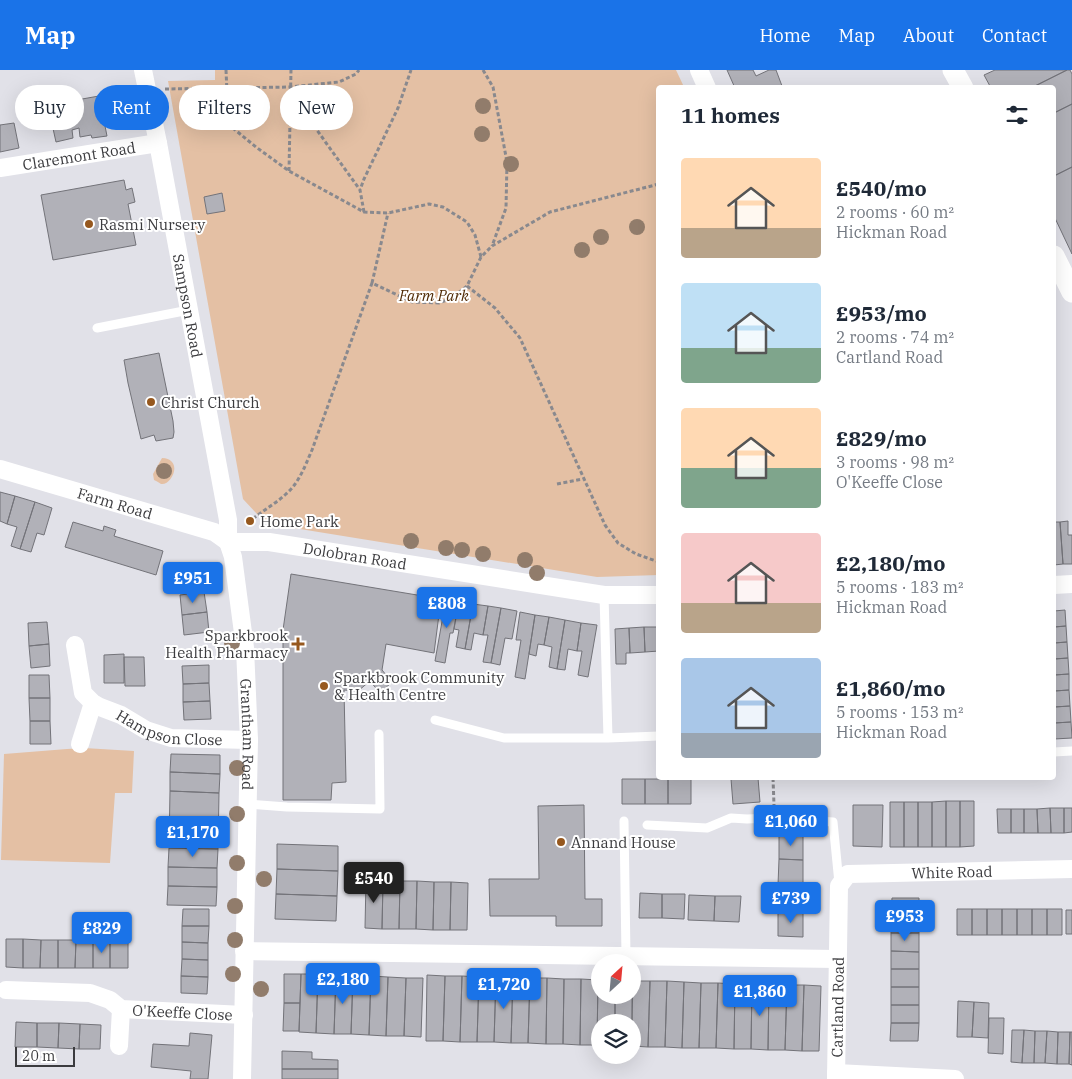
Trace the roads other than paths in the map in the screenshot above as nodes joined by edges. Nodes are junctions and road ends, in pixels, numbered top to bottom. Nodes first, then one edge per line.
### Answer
1 (143, 70) edge
2 (699, 70) edge
3 (953, 70) edge
4 (706, 85) edge
5 (960, 85) edge
6 (158, 143) junction
7 (0, 168) edge
8 (1056, 260) edge
9 (1072, 292) edge
10 (189, 310) junction
11 (97, 328) dead end
12 (0, 469) edge
13 (228, 542) junction
14 (1056, 584) edge
15 (1072, 584) edge
16 (604, 595) junction
17 (656, 595) edge
18 (75, 645) dead end
19 (93, 703) junction
20 (435, 720) dead end
21 (379, 734) dead end
22 (656, 736) edge
23 (608, 738) junction
24 (250, 740) junction
25 (80, 744) dead end
26 (1072, 751) edge
27 (1056, 752) edge
28 (248, 804) junction
29 (624, 821) dead end
30 (647, 825) dead end
31 (1072, 870) edge
32 (839, 886) junction
33 (244, 951) junction
34 (626, 954) edge
35 (591, 956) edge
36 (641, 956) edge
37 (838, 959) junction
38 (6, 990) dead end
39 (121, 1009) junction
40 (244, 1015) junction
41 (119, 1046) dead end
42 (836, 1076) edge
43 (242, 1079) edge
44 (955, 1079) edge

1 - 6 street, Sampson Road
2 - 4 street
3 - 5 street
6 - 7 street, Claremont Road
6 - 10 street, Sampson Road
8 - 9 street
10 - 11 lane
10 - 13 street, Sampson Road
12 - 13 street, Farm Road
13 - 16 street, Dolobran Road
13 - 24 street, Grantham Road
14 - 15 street
16 - 17 street, Dolobran Road
16 - 23 lane
18 - 19 street
19 - 24 street, Hampson Close
19 - 25 street
20 - 23 lane
21 - 28 lane
22 - 23 lane
24 - 28 street, Grantham Road
26 - 27 lane
28 - 33 street, Grantham Road
29 - 34 lane
30 - 32 lane, Cartland Road
31 - 32 street, White Road
32 - 37 street, Cartland Road
33 - 35 street
33 - 40 street, Grantham Road
36 - 37 street
37 - 42 street, Cartland Road
38 - 39 street, O'Keeffe Close
39 - 40 street, O'Keeffe Close
39 - 41 street, O'Keeffe Close
40 - 43 street, Grantham Road
42 - 44 street

